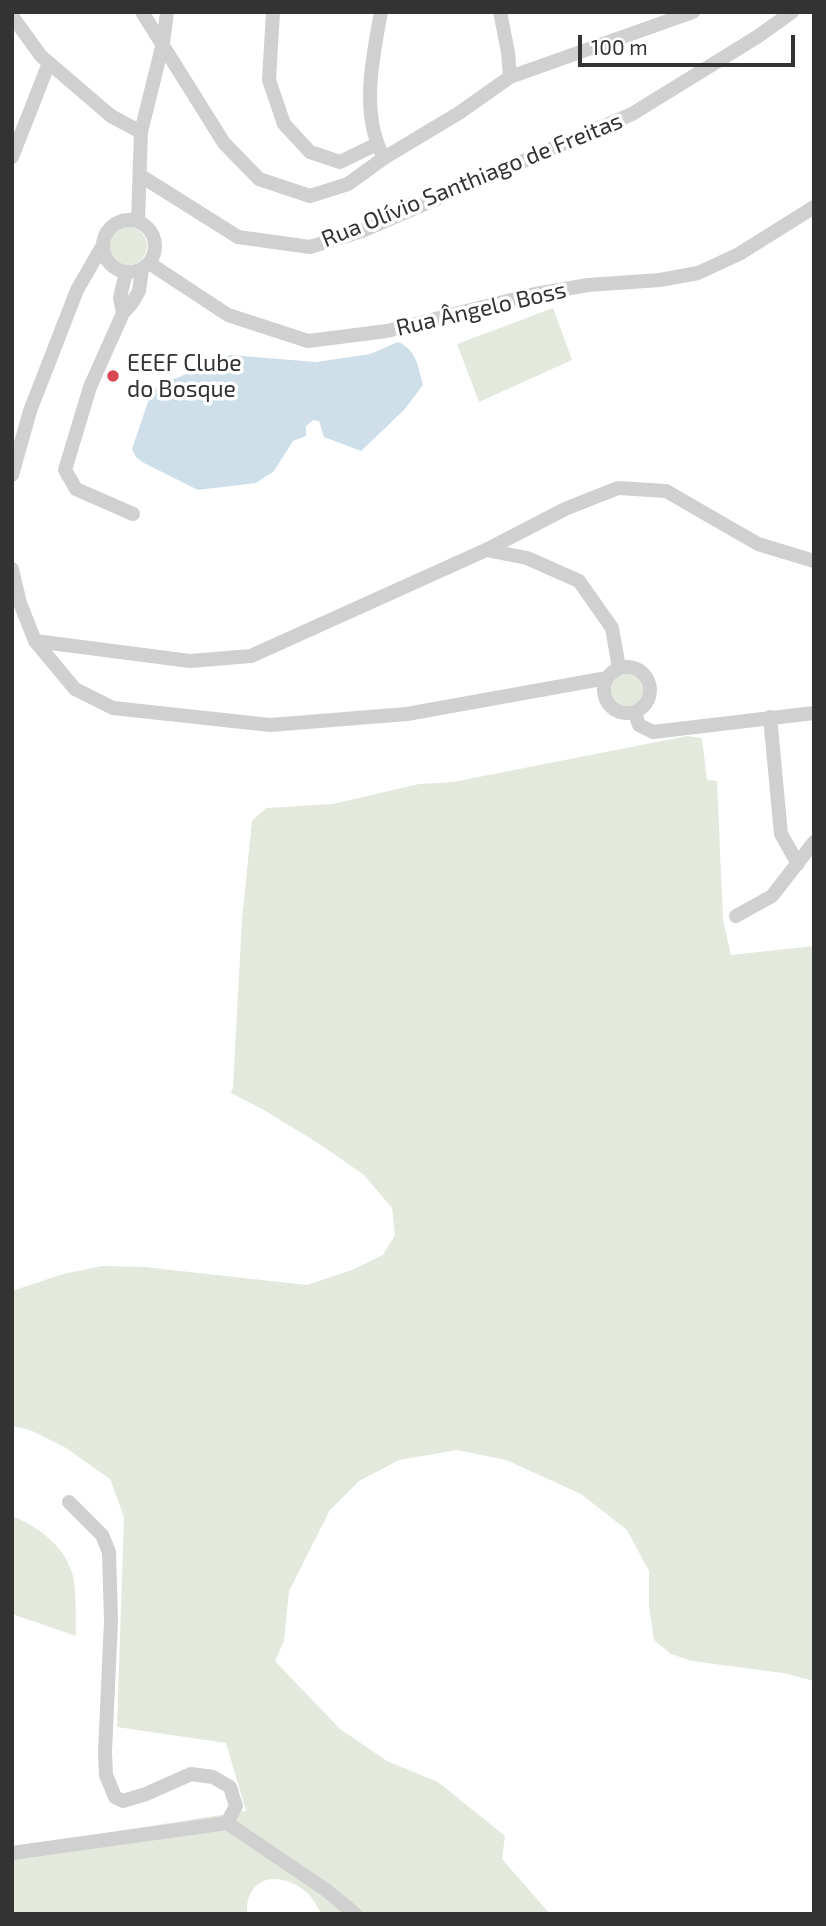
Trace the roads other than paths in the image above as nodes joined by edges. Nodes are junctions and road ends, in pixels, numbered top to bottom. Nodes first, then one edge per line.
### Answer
1 (142, 12) edge
2 (167, 12) edge
3 (273, 12) edge
4 (381, 12) edge
5 (500, 12) edge
6 (693, 12) edge
7 (792, 12) edge
8 (12, 16) edge
9 (163, 43) junction
10 (49, 63) junction
11 (510, 77) junction
12 (141, 132) junction
13 (377, 144) junction
14 (12, 157) edge
15 (384, 158) junction
16 (141, 176) junction
17 (814, 207) edge
18 (138, 221) junction
19 (103, 245) junction
20 (146, 266) junction
21 (126, 272) junction
22 (123, 313) junction
23 (12, 475) edge
24 (133, 513) dead end
25 (485, 550) junction
26 (814, 561) edge
27 (12, 569) edge
28 (35, 641) junction
29 (619, 668) junction
30 (607, 678) junction
31 (635, 713) junction
32 (814, 713) edge
33 (769, 717) junction
34 (814, 842) edge
35 (799, 864) junction
36 (736, 916) dead end
37 (69, 1502) dead end
38 (227, 1823) junction
39 (12, 1853) edge
40 (355, 1914) edge

1 - 9 street
2 - 9 street
3 - 13 street
4 - 13 street
5 - 11 street
6 - 11 street
7 - 16 street, Rua Olívio Santhiago de Freitas
8 - 10 street
9 - 12 street
9 - 15 street
10 - 12 street
10 - 14 street
11 - 15 street
12 - 16 street
13 - 15 street
16 - 18 street
17 - 20 street, Rua Ângelo Boss
18 - 19 street
18 - 20 street
19 - 21 street
19 - 23 street
20 - 21 street
20 - 22 street
21 - 22 street
22 - 24 street
25 - 26 street
25 - 28 street
25 - 29 street
27 - 28 street
28 - 30 street
29 - 30 street
29 - 31 street
30 - 31 street
31 - 33 street
32 - 33 street
33 - 35 street
34 - 35 street
35 - 36 street
37 - 38 street
38 - 39 street
38 - 40 street

